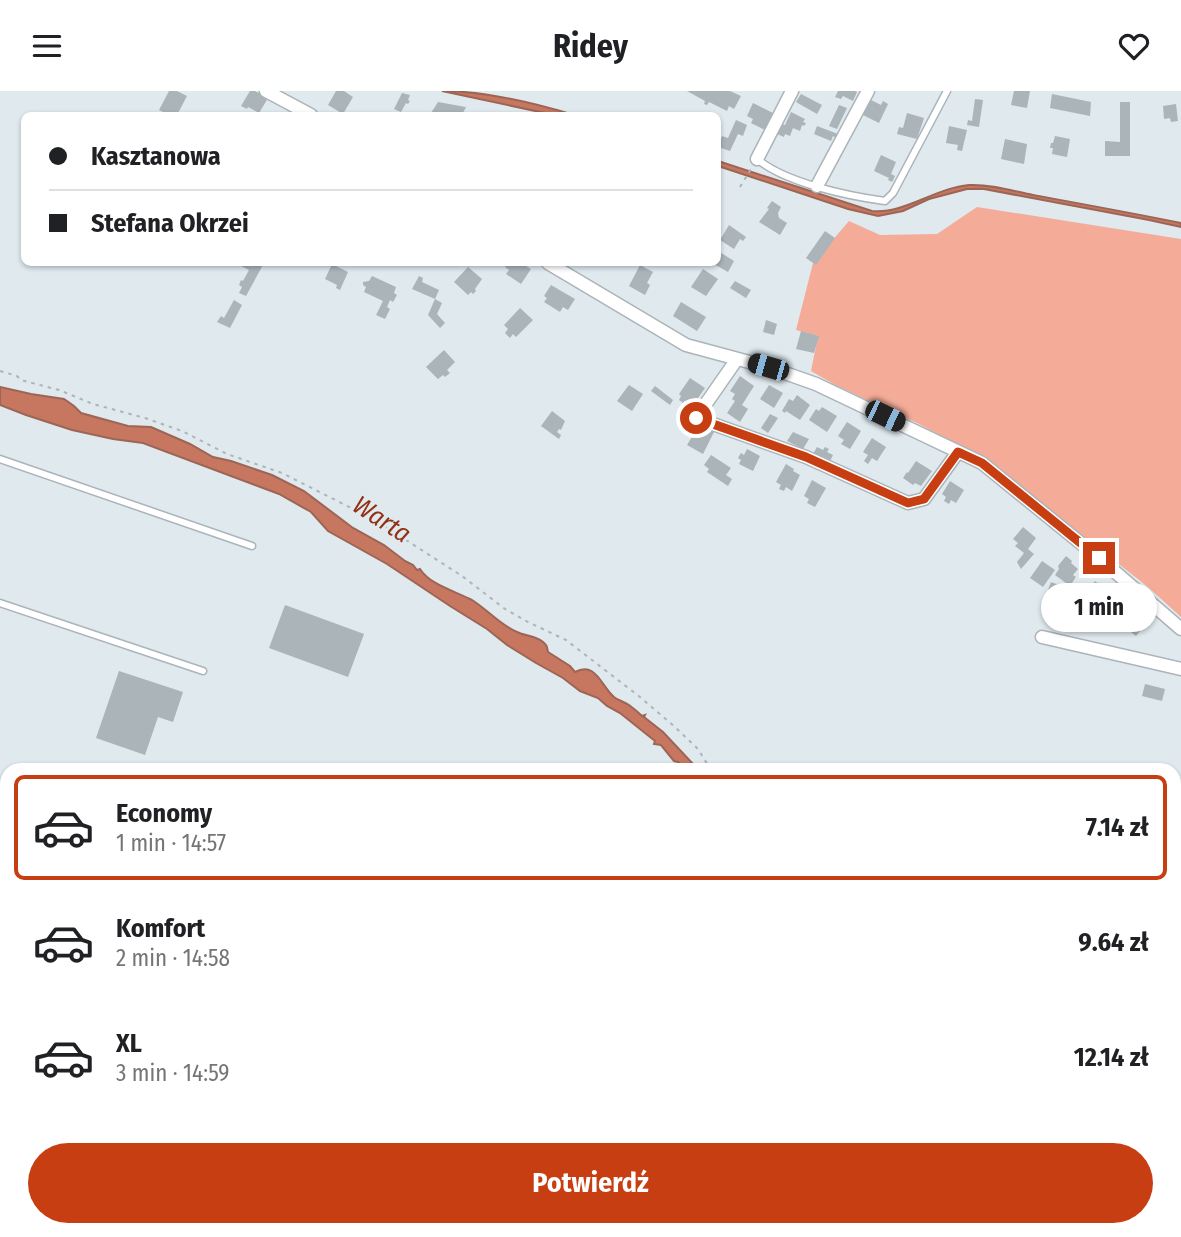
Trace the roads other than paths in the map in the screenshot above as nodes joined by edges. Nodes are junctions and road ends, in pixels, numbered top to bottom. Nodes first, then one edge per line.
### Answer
1 (266, 91) edge
2 (792, 91) edge
3 (868, 91) edge
4 (947, 91) edge
5 (305, 112) edge
6 (755, 162) joint
7 (817, 186) junction
8 (553, 266) edge
9 (737, 359) junction
10 (958, 452) junction
11 (0, 460) edge
12 (252, 546) dead end
13 (0, 603) edge
14 (1181, 629) edge
15 (1042, 637) dead end
16 (1181, 669) edge
17 (203, 671) dead end

1 - 5 street
2 - 6 street
3 - 7 street
4 - 7 lane
6 - 7 lane
8 - 9 street
9 - 10 street
9 - 10 street
10 - 14 street
11 - 12 lane
13 - 17 lane
15 - 16 street

